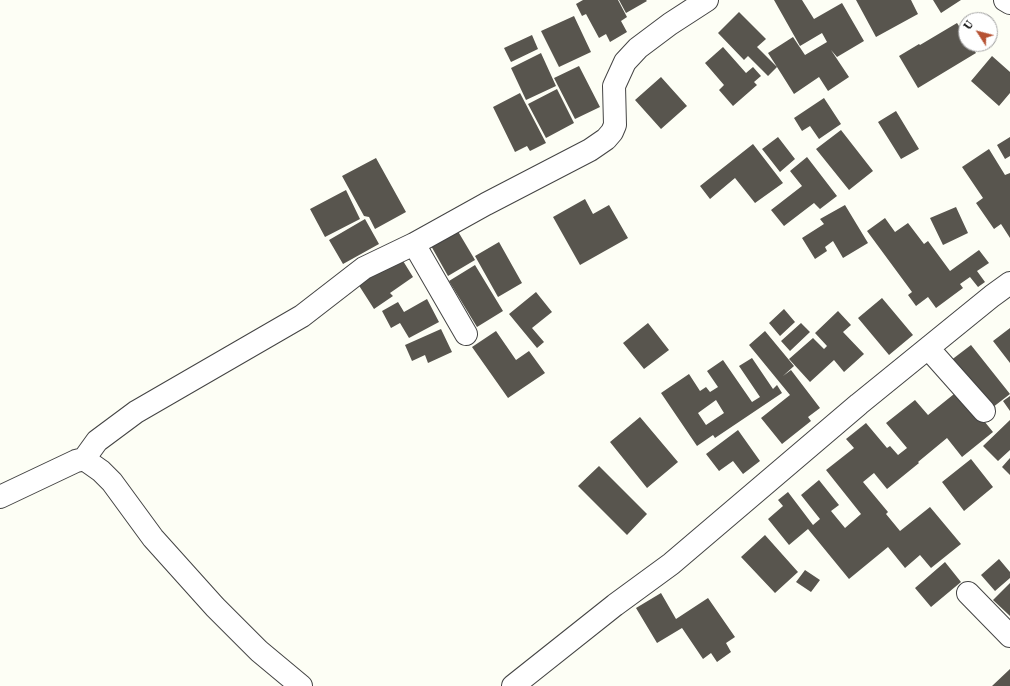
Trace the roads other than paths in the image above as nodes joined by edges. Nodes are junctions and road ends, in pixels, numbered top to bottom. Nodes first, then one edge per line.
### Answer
1 (707, 0) edge
2 (1006, 0) edge
3 (1010, 3) edge
4 (414, 244) junction
5 (1010, 283) edge
6 (466, 334) dead end
7 (928, 348) junction
8 (984, 411) dead end
9 (84, 459) junction
10 (0, 497) edge
11 (968, 593) dead end
12 (1010, 636) edge
13 (301, 686) edge
14 (513, 686) edge

1 - 4 street
2 - 3 street
4 - 6 street
4 - 9 street
5 - 7 street
7 - 8 street
7 - 14 street
9 - 10 street
9 - 13 street
11 - 12 street

